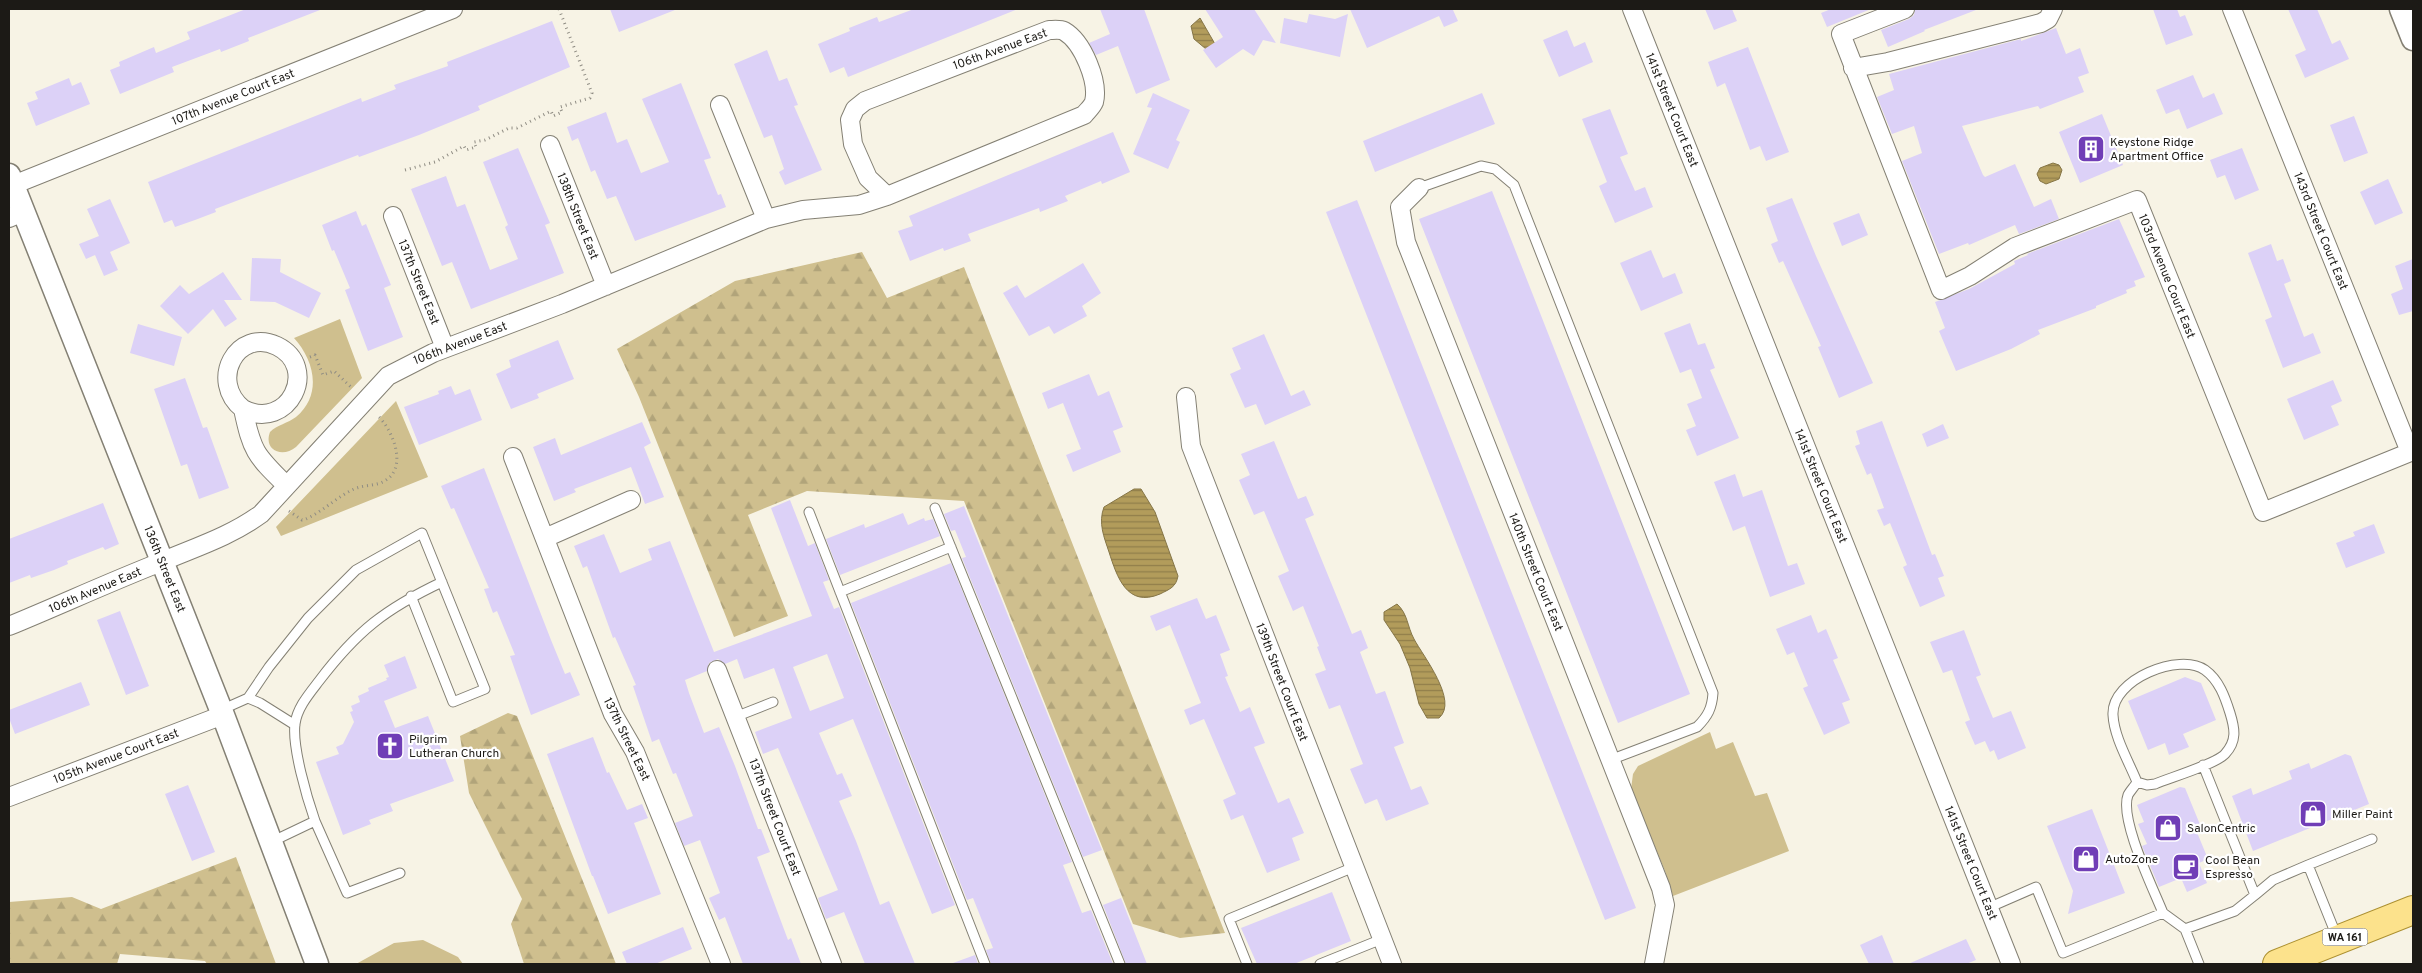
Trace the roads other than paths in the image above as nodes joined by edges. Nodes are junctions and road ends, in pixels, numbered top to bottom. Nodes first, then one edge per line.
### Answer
1 (453, 9) edge
2 (1632, 9) edge
3 (1904, 9) edge
4 (2053, 9) edge
5 (2232, 9) edge
6 (2401, 9) edge
7 (2413, 39) edge
8 (1853, 68) junction
9 (720, 104) dead end
10 (550, 145) dead end
11 (11, 180) edge
12 (1419, 188) joint
13 (887, 196) junction
14 (16, 215) edge
15 (393, 216) dead end
16 (766, 219) junction
17 (606, 286) junction
18 (445, 348) junction
19 (1186, 397) dead end
20 (243, 409) junction
21 (2412, 452) edge
22 (513, 457) dead end
23 (286, 485) junction
24 (631, 500) dead end
25 (935, 508) dead end
26 (809, 512) dead end
27 (545, 538) junction
28 (951, 547) junction
29 (162, 561) junction
30 (442, 582) junction
31 (840, 592) junction
32 (412, 596) junction
33 (9, 626) edge
34 (717, 670) dead end
35 (248, 698) junction
36 (773, 702) dead end
37 (222, 712) junction
38 (735, 717) junction
39 (295, 725) junction
40 (1610, 760) junction
41 (2203, 765) junction
42 (2138, 782) junction
43 (9, 797) edge
44 (315, 821) junction
45 (2372, 839) dead end
46 (271, 842) junction
47 (2308, 865) junction
48 (1354, 867) junction
49 (400, 873) dead end
50 (2255, 895) junction
51 (1988, 908) junction
52 (2413, 910) edge
53 (2163, 913) junction
54 (2185, 929) junction
55 (1382, 939) junction
56 (2325, 948) junction
57 (317, 964) edge
58 (721, 964) edge
59 (832, 964) edge
60 (985, 964) edge
61 (1120, 964) edge
62 (1248, 964) edge
63 (1320, 964) edge
64 (1392, 964) edge
65 (1654, 964) edge
66 (2011, 964) edge
67 (2199, 964) edge
68 (2277, 964) edge

1 - 11 street, 107th Avenue Court East
2 - 51 street, 141st Street Court East
3 - 8 street, 103rd Avenue Court East
4 - 8 street
5 - 21 street, 143rd Street Court East
6 - 7 street
8 - 21 street, 103rd Avenue Court East
9 - 16 street
10 - 17 street, 138th Street East
11 - 14 street, 136th Street East
12 - 40 street, 140th Street Court East
12 - 40 lane
13 - 13 street, 106th Avenue East
13 - 16 street, 106th Avenue East
14 - 29 street, 136th Street East
15 - 18 street, 137th Street East
16 - 17 street, 106th Avenue East
17 - 18 street, 106th Avenue East
18 - 23 street, 106th Avenue East
19 - 48 street, 139th Street Court East
20 - 20 street
20 - 23 street
22 - 27 street, 137th Street East
23 - 29 street, 106th Avenue East
24 - 27 street
25 - 28 lane
26 - 31 lane
27 - 58 street, 137th Street East
28 - 31 lane
28 - 61 lane
29 - 33 street, 106th Avenue East
29 - 37 street, 136th Street East
30 - 32 lane
30 - 32 lane
30 - 35 lane
31 - 60 lane
32 - 39 lane
34 - 38 street, 137th Street Court East
35 - 37 lane
35 - 39 lane
36 - 38 lane
37 - 43 street, 105th Avenue Court East
37 - 46 street, 136th Street East
38 - 59 street, 137th Street Court East
39 - 44 lane
40 - 65 street, 140th Street Court East
41 - 42 lane
41 - 42 lane
41 - 50 lane
42 - 53 lane
44 - 46 lane
44 - 49 lane
45 - 47 lane
46 - 57 street, 136th Street East
47 - 50 lane
47 - 56 lane
48 - 55 street, 139th Street Court East
48 - 62 lane
50 - 54 lane
51 - 53 lane
51 - 66 street, 141st Street Court East
52 - 56 main road, WA 161
53 - 54 lane
54 - 67 lane
55 - 63 lane
55 - 64 street, 139th Street Court East
56 - 68 main road, WA 161

